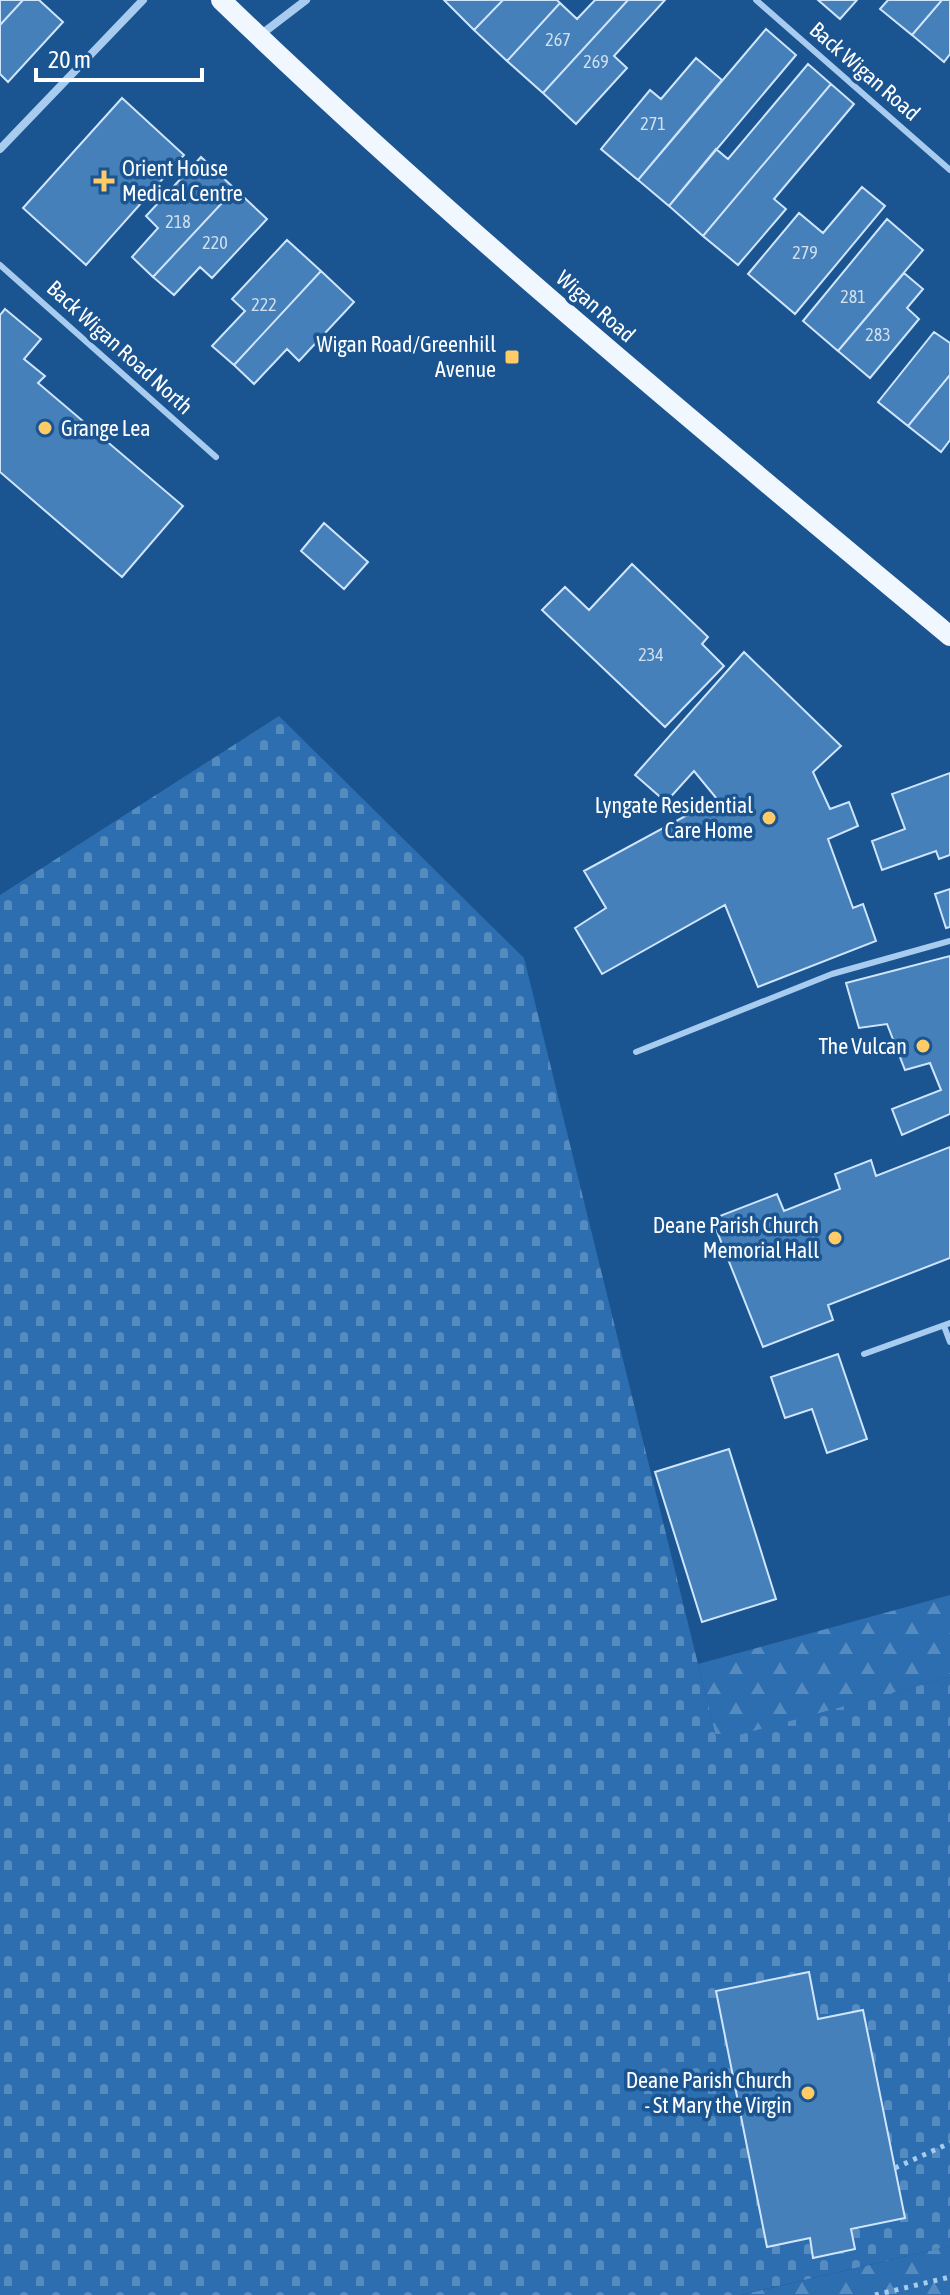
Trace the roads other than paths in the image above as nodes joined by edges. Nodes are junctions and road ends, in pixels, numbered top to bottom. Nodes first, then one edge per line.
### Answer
1 (143, 0) edge
2 (221, 0) edge
3 (306, 0) edge
4 (756, 0) edge
5 (259, 37) junction
6 (0, 149) edge
7 (950, 170) edge
8 (0, 265) edge
9 (216, 457) dead end
10 (950, 636) edge
11 (950, 941) edge
12 (636, 1052) dead end
13 (947, 1324) edge
14 (950, 1342) edge
15 (864, 1354) dead end

1 - 6 street
2 - 5 main road, Wigan Road
3 - 5 street
4 - 7 lane, Back Wigan Road
5 - 10 main road, Wigan Road
8 - 9 lane, Back Wigan Road North
11 - 12 lane
13 - 14 lane
13 - 15 lane

